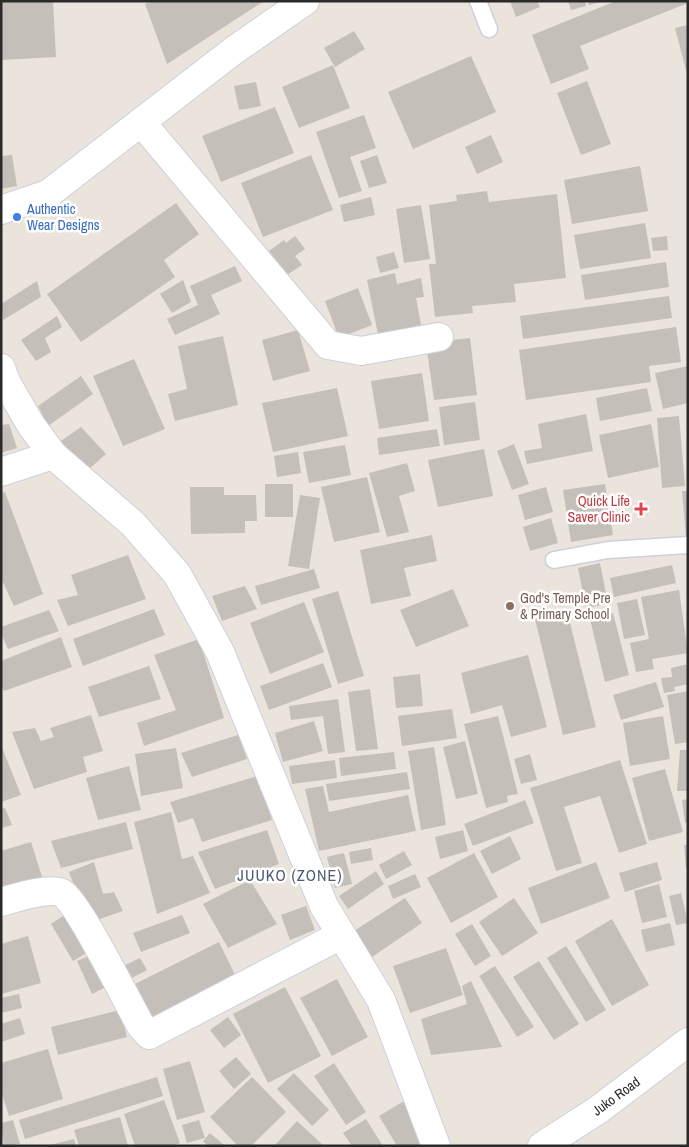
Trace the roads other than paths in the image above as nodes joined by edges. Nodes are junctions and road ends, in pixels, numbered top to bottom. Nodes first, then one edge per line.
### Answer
1 (305, 1) edge
2 (478, 1) edge
3 (489, 29) dead end
4 (141, 122) junction
5 (1, 210) edge
6 (439, 338) dead end
7 (1, 368) edge
8 (53, 455) junction
9 (1, 472) edge
10 (688, 545) edge
11 (554, 560) dead end
12 (1, 902) edge
13 (341, 935) junction
14 (688, 1042) edge
15 (436, 1146) edge
16 (542, 1146) edge

1 - 4 street
2 - 3 lane
4 - 5 street
4 - 6 street
7 - 8 street
8 - 9 street
8 - 13 street
10 - 11 lane
12 - 13 street
13 - 15 street
14 - 16 street, Juko Road

